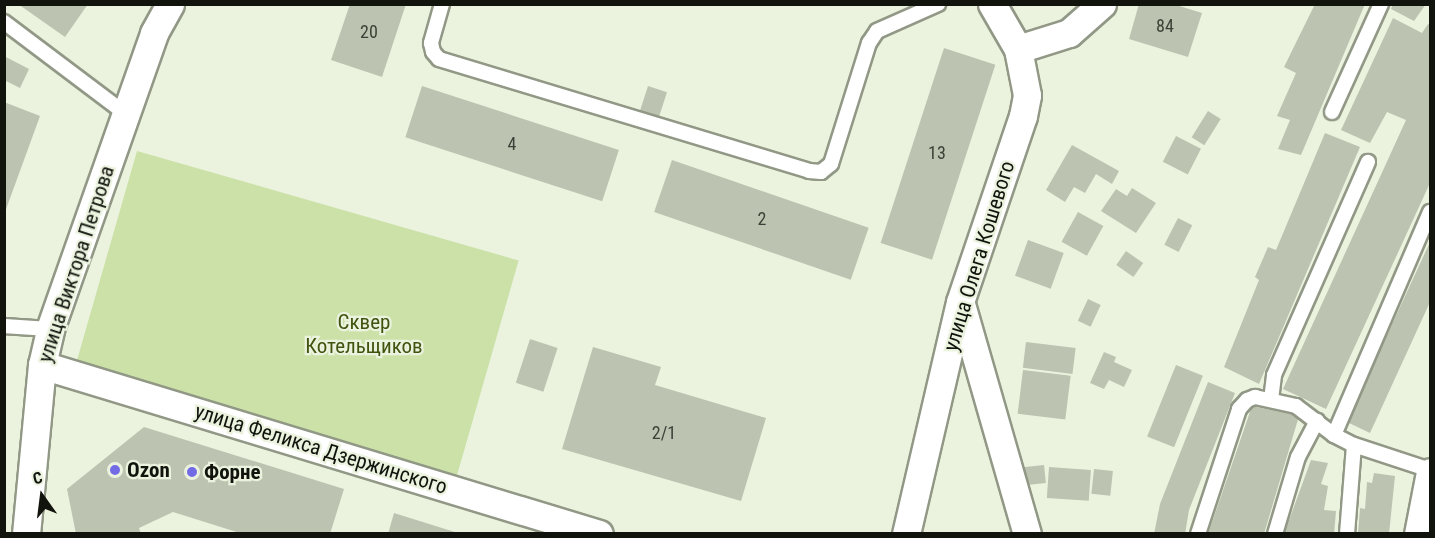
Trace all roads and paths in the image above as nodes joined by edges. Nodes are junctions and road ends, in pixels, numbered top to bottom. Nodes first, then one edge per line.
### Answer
1 (170, 4) edge
2 (442, 4) edge
3 (938, 4) edge
4 (992, 4) edge
5 (1102, 4) edge
6 (1381, 4) edge
7 (4, 22) edge
8 (1018, 49) junction
9 (1332, 112) dead end
10 (126, 114) junction
11 (1368, 162) dead end
12 (1431, 212) edge
13 (960, 303) junction
14 (4, 326) edge
15 (50, 329) junction
16 (42, 365) junction
17 (1271, 400) junction
18 (1317, 421) junction
19 (1334, 435) junction
20 (1354, 445) junction
21 (1431, 471) edge
22 (26, 534) edge
23 (599, 534) edge
24 (906, 534) edge
25 (1026, 534) edge
26 (1197, 534) edge
27 (1275, 534) edge
28 (1347, 534) edge
29 (1418, 534) edge

1 - 10 street, улица Виктора Петрова
2 - 3 lane
4 - 8 street, улица Олега Кошевого
5 - 8 street
6 - 9 lane
7 - 10 lane
8 - 13 street, улица Олега Кошевого
10 - 15 street, улица Виктора Петрова
11 - 17 lane
12 - 19 lane
13 - 24 street, улица Олега Кошевого
13 - 25 street
14 - 15 lane
15 - 16 street, улица Виктора Петрова
16 - 22 street, улица Виктора Петрова
16 - 23 street, улица Феликса Дзержинского
17 - 18 lane
17 - 26 lane
18 - 19 lane
18 - 27 lane
19 - 20 lane
20 - 21 lane
20 - 28 lane
21 - 29 street

